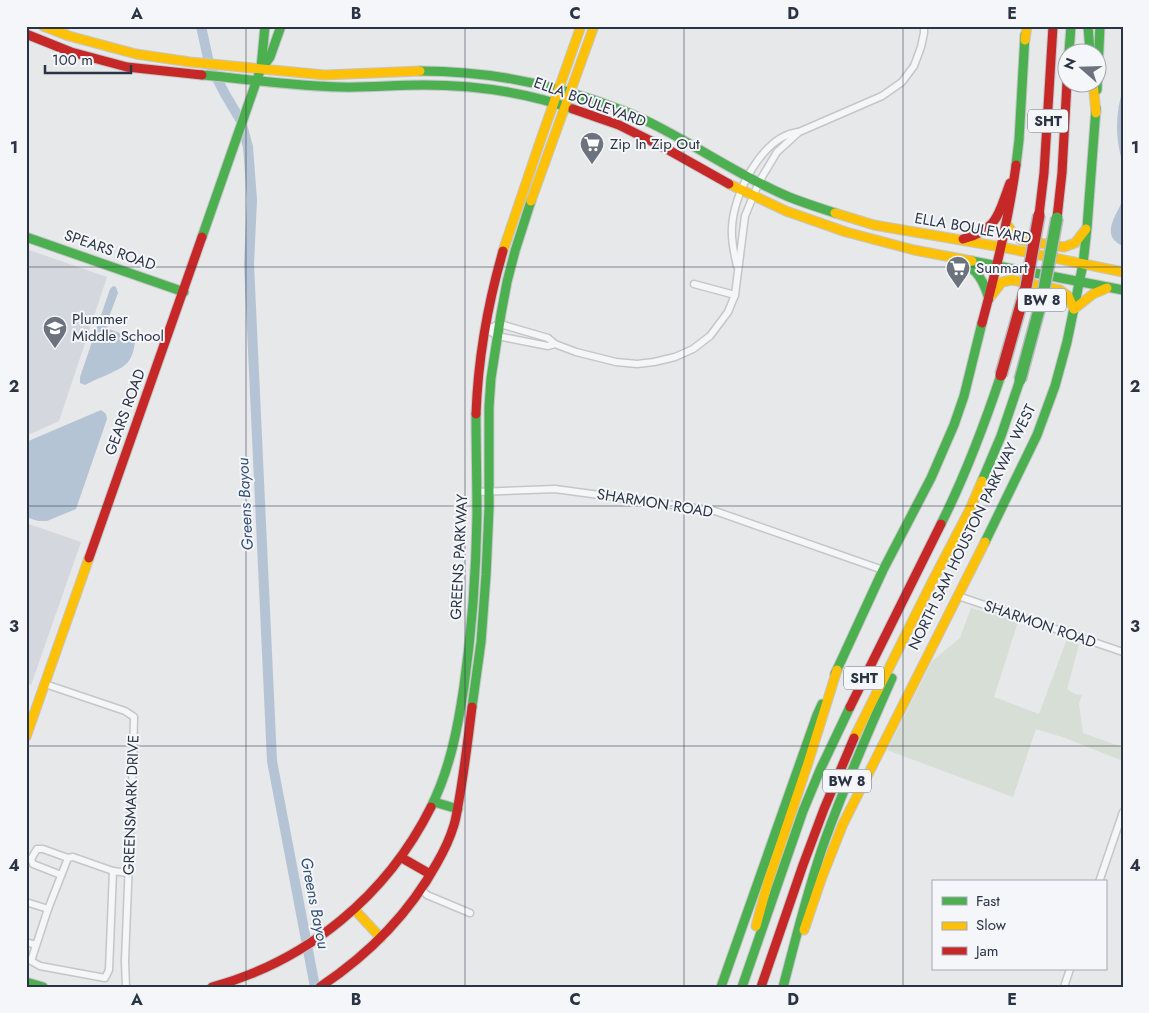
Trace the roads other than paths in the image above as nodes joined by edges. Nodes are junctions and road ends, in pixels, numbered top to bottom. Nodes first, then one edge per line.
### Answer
1 (43, 26) edge
2 (265, 26) edge
3 (281, 26) edge
4 (581, 26) edge
5 (594, 26) edge
6 (924, 26) edge
7 (1026, 26) edge
8 (1052, 26) edge
9 (1071, 26) edge
10 (1088, 26) edge
11 (1100, 26) edge
12 (26, 34) edge
13 (1070, 42) edge
14 (1089, 42) edge
15 (261, 68) junction
16 (401, 71) junction
17 (480, 74) junction
18 (325, 75) junction
19 (257, 80) junction
20 (402, 85) junction
21 (325, 87) junction
22 (478, 87) junction
23 (558, 89) junction
24 (570, 92) junction
25 (1067, 92) edge
26 (1094, 92) edge
27 (553, 103) junction
28 (565, 106) junction
29 (1096, 112) junction
30 (800, 132) junction
31 (672, 135) junction
32 (666, 148) junction
33 (1015, 171) junction
34 (533, 177) junction
35 (748, 177) junction
36 (759, 182) junction
37 (741, 190) junction
38 (753, 196) junction
39 (851, 219) junction
40 (1006, 223) junction
41 (1087, 228) junction
42 (907, 231) junction
43 (846, 232) junction
44 (26, 237) edge
45 (959, 240) junction
46 (1002, 247) junction
47 (904, 248) junction
48 (946, 256) junction
49 (1083, 264) junction
50 (997, 266) junction
51 (738, 269) junction
52 (1123, 272) edge
53 (1080, 281) junction
54 (694, 284) dead end
55 (1110, 287) junction
56 (1123, 290) edge
57 (184, 292) junction
58 (735, 295) junction
59 (989, 300) junction
60 (1074, 309) junction
61 (500, 324) junction
62 (486, 328) junction
63 (497, 336) junction
64 (555, 344) junction
65 (483, 405) junction
66 (483, 491) junction
67 (883, 570) junction
68 (932, 582) junction
69 (958, 596) junction
70 (1123, 652) edge
71 (837, 670) junction
72 (45, 684) junction
73 (26, 737) edge
74 (434, 802) junction
75 (458, 809) junction
76 (1123, 812) edge
77 (68, 858) junction
78 (402, 858) junction
79 (112, 871) junction
80 (128, 873) junction
81 (430, 874) junction
82 (61, 875) junction
83 (1100, 880) edge
84 (421, 889) junction
85 (26, 902) edge
86 (48, 909) junction
87 (354, 909) junction
88 (470, 913) dead end
89 (382, 938) junction
90 (26, 942) edge
91 (36, 944) junction
92 (29, 960) edge
93 (1070, 970) edge
94 (26, 982) edge
95 (217, 986) edge
96 (43, 987) edge
97 (126, 987) edge
98 (320, 987) edge
99 (721, 987) edge
100 (741, 987) edge
101 (761, 987) edge
102 (784, 987) edge
103 (1064, 987) edge

1 - 15 main road, ELLA BOULEVARD
2 - 15 main road, GEARS ROAD
3 - 15 main road, GEARS ROAD
4 - 23 main road, GREENS PARKWAY
5 - 24 main road, GREENS PARKWAY
6 - 30 street
7 - 33 main road
8 - 100 main road, SHT, bridge
9 - 13 main road
10 - 14 main road
11 - 29 main road, NORTH SAM HOUSTON PARKWAY WEST
12 - 19 main road, ELLA BOULEVARD
15 - 18 main road, ELLA BOULEVARD
15 - 19 main road, GEARS ROAD
16 - 17 main road, ELLA BOULEVARD
16 - 18 main road, ELLA BOULEVARD
16 - 20 main road
17 - 22 main road
17 - 23 main road, ELLA BOULEVARD
18 - 21 main road
19 - 21 main road, ELLA BOULEVARD
19 - 57 main road, GEARS ROAD
20 - 21 main road, ELLA BOULEVARD
20 - 22 main road, ELLA BOULEVARD
22 - 27 main road, ELLA BOULEVARD
23 - 24 main road, ELLA BOULEVARD
23 - 27 main road, GREENS PARKWAY
24 - 28 main road, GREENS PARKWAY
24 - 31 main road, ELLA BOULEVARD
25 - 68 main road, NORTH SAM HOUSTON PARKWAY WEST / BW 8, bridge
26 - 29 main road
27 - 28 main road, ELLA BOULEVARD
27 - 34 main road, GREENS PARKWAY
28 - 32 main road, ELLA BOULEVARD
28 - 34 main road, GREENS PARKWAY
29 - 41 main road, NORTH SAM HOUSTON PARKWAY WEST
30 - 35 street
30 - 36 street
31 - 32 main road
31 - 35 main road, ELLA BOULEVARD
32 - 37 main road, ELLA BOULEVARD
33 - 40 main road
33 - 45 main road
34 - 61 main road, GREENS PARKWAY
34 - 62 main road, GREENS PARKWAY
35 - 36 main road, ELLA BOULEVARD
35 - 37 street
36 - 38 street
36 - 39 main road, ELLA BOULEVARD
37 - 38 main road, ELLA BOULEVARD
37 - 51 street
38 - 43 main road, ELLA BOULEVARD
38 - 51 street
39 - 42 main road, ELLA BOULEVARD
39 - 43 main road
40 - 41 main road
40 - 46 main road
41 - 49 main road, NORTH SAM HOUSTON PARKWAY WEST
42 - 45 main road, ELLA BOULEVARD
42 - 47 main road
43 - 47 main road, ELLA BOULEVARD
44 - 57 main road, SPEARS ROAD
45 - 46 main road, ELLA BOULEVARD
46 - 49 main road, ELLA BOULEVARD
46 - 50 main road
47 - 48 main road, ELLA BOULEVARD
48 - 50 main road, ELLA BOULEVARD
48 - 59 main road
49 - 52 main road, ELLA BOULEVARD
49 - 53 main road, NORTH SAM HOUSTON PARKWAY WEST
50 - 53 main road, ELLA BOULEVARD
50 - 59 main road
51 - 58 street
53 - 55 main road, ELLA BOULEVARD
53 - 60 main road, NORTH SAM HOUSTON PARKWAY WEST
54 - 58 street
55 - 56 main road, ELLA BOULEVARD
55 - 60 main road
57 - 72 main road, GEARS ROAD
58 - 64 street
59 - 60 main road
59 - 67 main road
60 - 69 main road, NORTH SAM HOUSTON PARKWAY WEST
61 - 62 street
61 - 63 main road, GREENS PARKWAY
61 - 64 street
62 - 63 street
62 - 65 main road, GREENS PARKWAY
63 - 64 street
63 - 65 main road, GREENS PARKWAY
65 - 66 main road, GREENS PARKWAY
66 - 67 street, SHARMON ROAD
66 - 74 main road, GREENS PARKWAY
66 - 75 main road, GREENS PARKWAY
67 - 71 main road
68 - 101 main road, SHT
68 - 102 main road, BW 8
69 - 70 street, SHARMON ROAD
69 - 102 main road, NORTH SAM HOUSTON PARKWAY WEST
71 - 99 main road
71 - 100 main road
72 - 73 main road, GEARS ROAD
72 - 80 street, GREENSMARK DRIVE
74 - 75 main road
74 - 78 main road, GREENS PARKWAY
75 - 81 main road, GREENS PARKWAY
76 - 83 street
77 - 79 street
77 - 82 street
77 - 82 street
78 - 81 main road
78 - 87 main road, GREENS PARKWAY
79 - 80 street
79 - 92 street
80 - 97 street, GREENSMARK DRIVE
81 - 84 main road, GREENS PARKWAY
82 - 86 street
84 - 88 street
84 - 89 main road, GREENS PARKWAY
85 - 86 street
86 - 91 street
87 - 89 main road
87 - 95 main road, GREENS PARKWAY
89 - 98 main road, GREENS PARKWAY
90 - 91 street
91 - 92 street
93 - 103 street
94 - 96 main road

